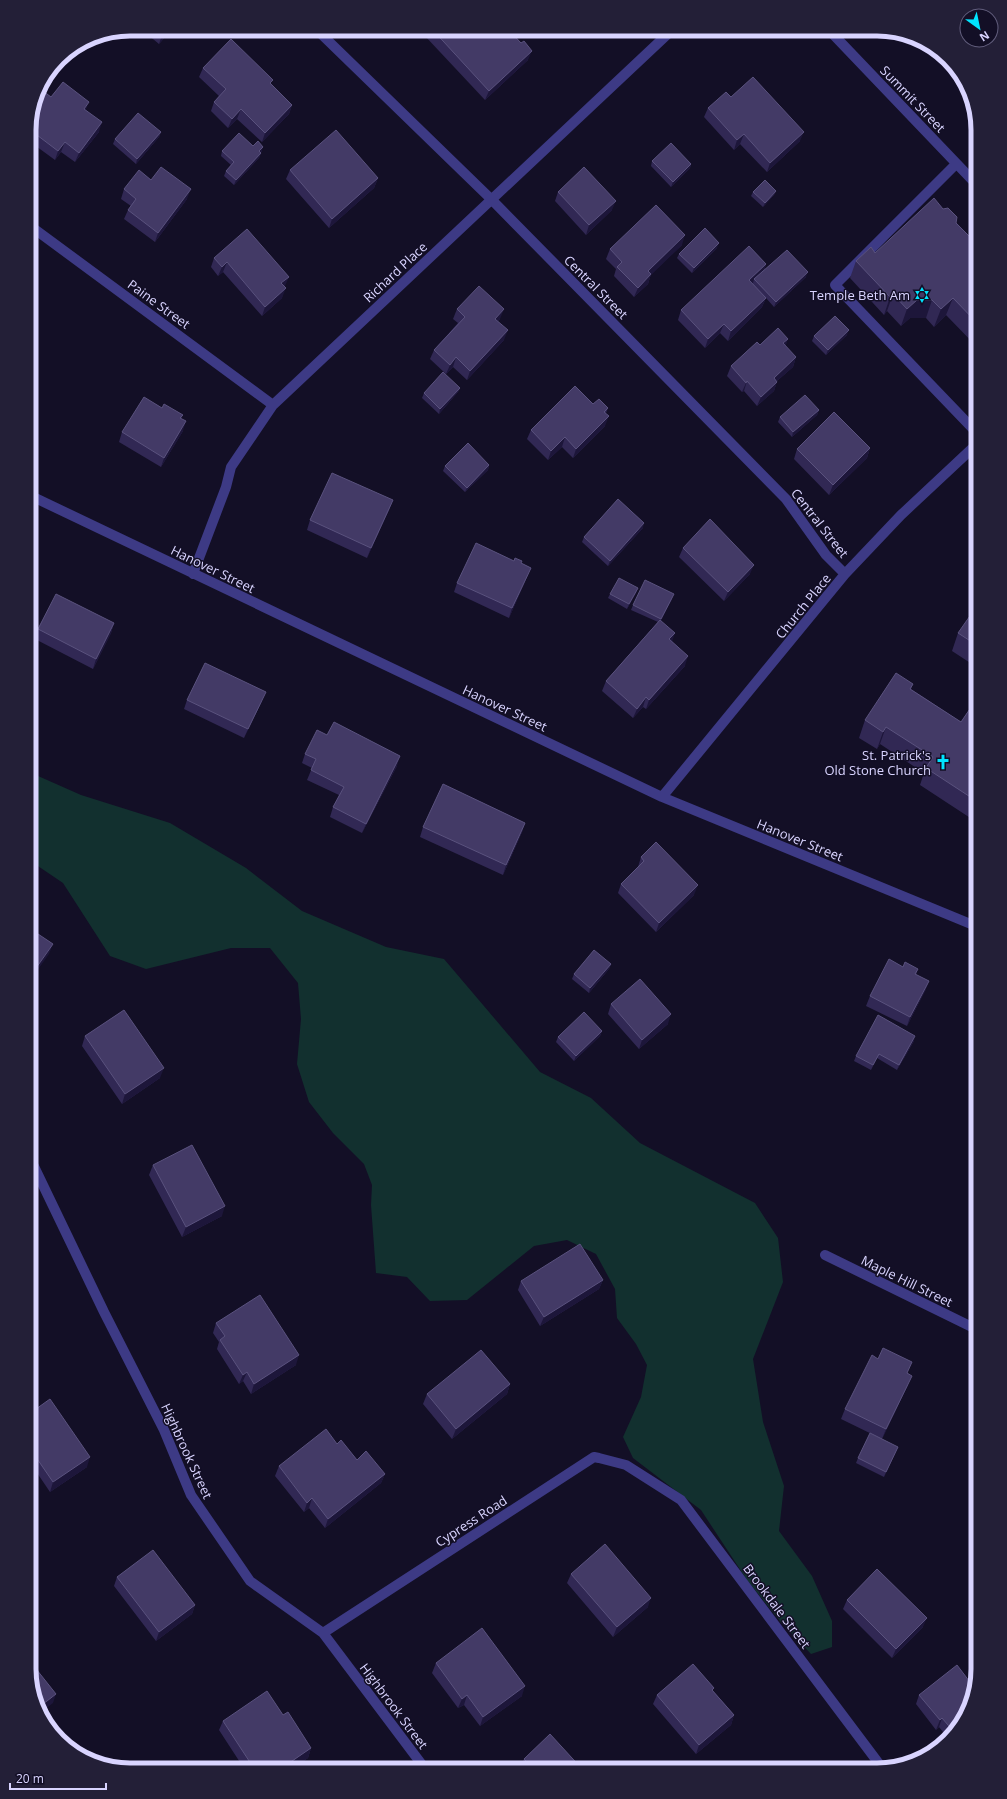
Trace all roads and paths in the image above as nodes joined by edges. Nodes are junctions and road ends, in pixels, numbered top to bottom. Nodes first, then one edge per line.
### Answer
1 (323, 36) edge
2 (666, 36) edge
3 (835, 36) edge
4 (956, 164) junction
5 (971, 179) edge
6 (492, 200) junction
7 (36, 230) edge
8 (273, 405) junction
9 (971, 427) edge
10 (971, 450) edge
11 (36, 499) edge
12 (193, 574) junction
13 (846, 574) junction
14 (662, 798) junction
15 (971, 924) edge
16 (36, 1171) edge
17 (825, 1255) dead end
18 (971, 1327) edge
19 (638, 1472) joint
20 (323, 1633) junction
21 (421, 1763) edge
22 (879, 1763) edge

1 - 6 street, Central Street
2 - 6 street, Richard Place
3 - 4 street, Summit Street
4 - 5 street, Summit Street
4 - 9 street
6 - 8 street, Richard Place
6 - 13 street, Central Street
7 - 8 street, Paine Street
8 - 12 street, Richard Place
10 - 13 street, Church Place
11 - 12 street, Hanover Street
12 - 14 street, Hanover Street
13 - 14 street, Church Place
14 - 15 street, Hanover Street
16 - 20 street, Highbrook Street
17 - 18 street, Maple Hill Street
19 - 20 street, Cypress Road
19 - 22 street, Brookdale Street
20 - 21 street, Highbrook Street

